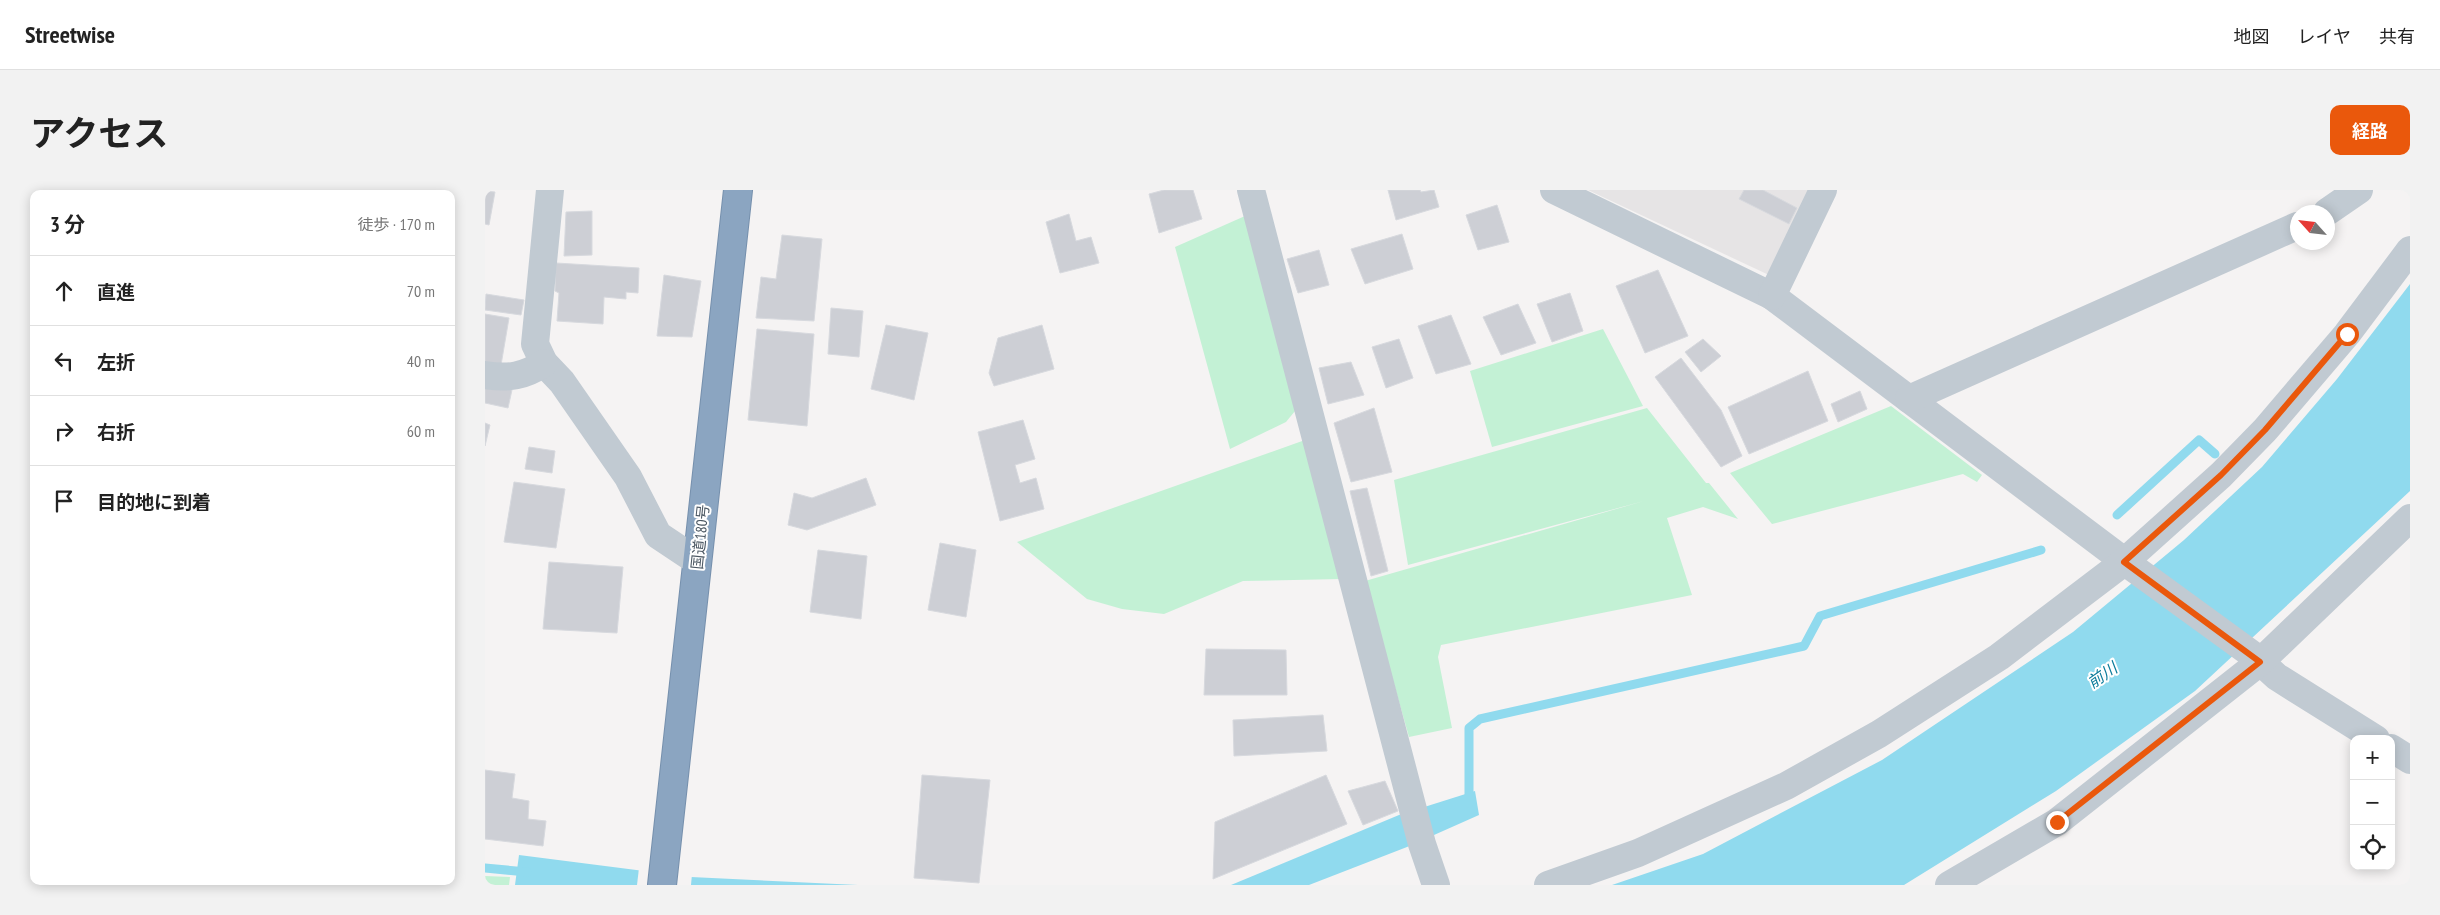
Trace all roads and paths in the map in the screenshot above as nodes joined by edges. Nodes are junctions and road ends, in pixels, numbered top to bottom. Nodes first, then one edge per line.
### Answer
1 (550, 190) edge
2 (738, 190) edge
3 (1251, 190) edge
4 (1554, 190) edge
5 (1823, 190) edge
6 (2359, 190) edge
7 (2335, 206) edge
8 (2290, 229) edge
9 (2410, 250) edge
10 (1772, 296) junction
11 (545, 363) junction
12 (485, 375) edge
13 (1909, 399) junction
14 (2410, 518) edge
15 (697, 561) junction
16 (2128, 564) junction
17 (2257, 659) junction
18 (2370, 735) edge
19 (2395, 751) edge
20 (2410, 760) edge
21 (662, 877) edge
22 (1436, 885) edge
23 (1548, 885) edge
24 (1949, 885) edge

1 - 11 street
2 - 15 highway, 国道180号
3 - 22 street
4 - 10 street
5 - 10 street
6 - 7 street
8 - 13 street
9 - 16 street
10 - 13 street
11 - 12 street
11 - 15 street
13 - 16 street
14 - 17 street
15 - 21 highway, 国道180号
16 - 17 street
16 - 23 street
17 - 18 street
17 - 24 street
19 - 20 street

